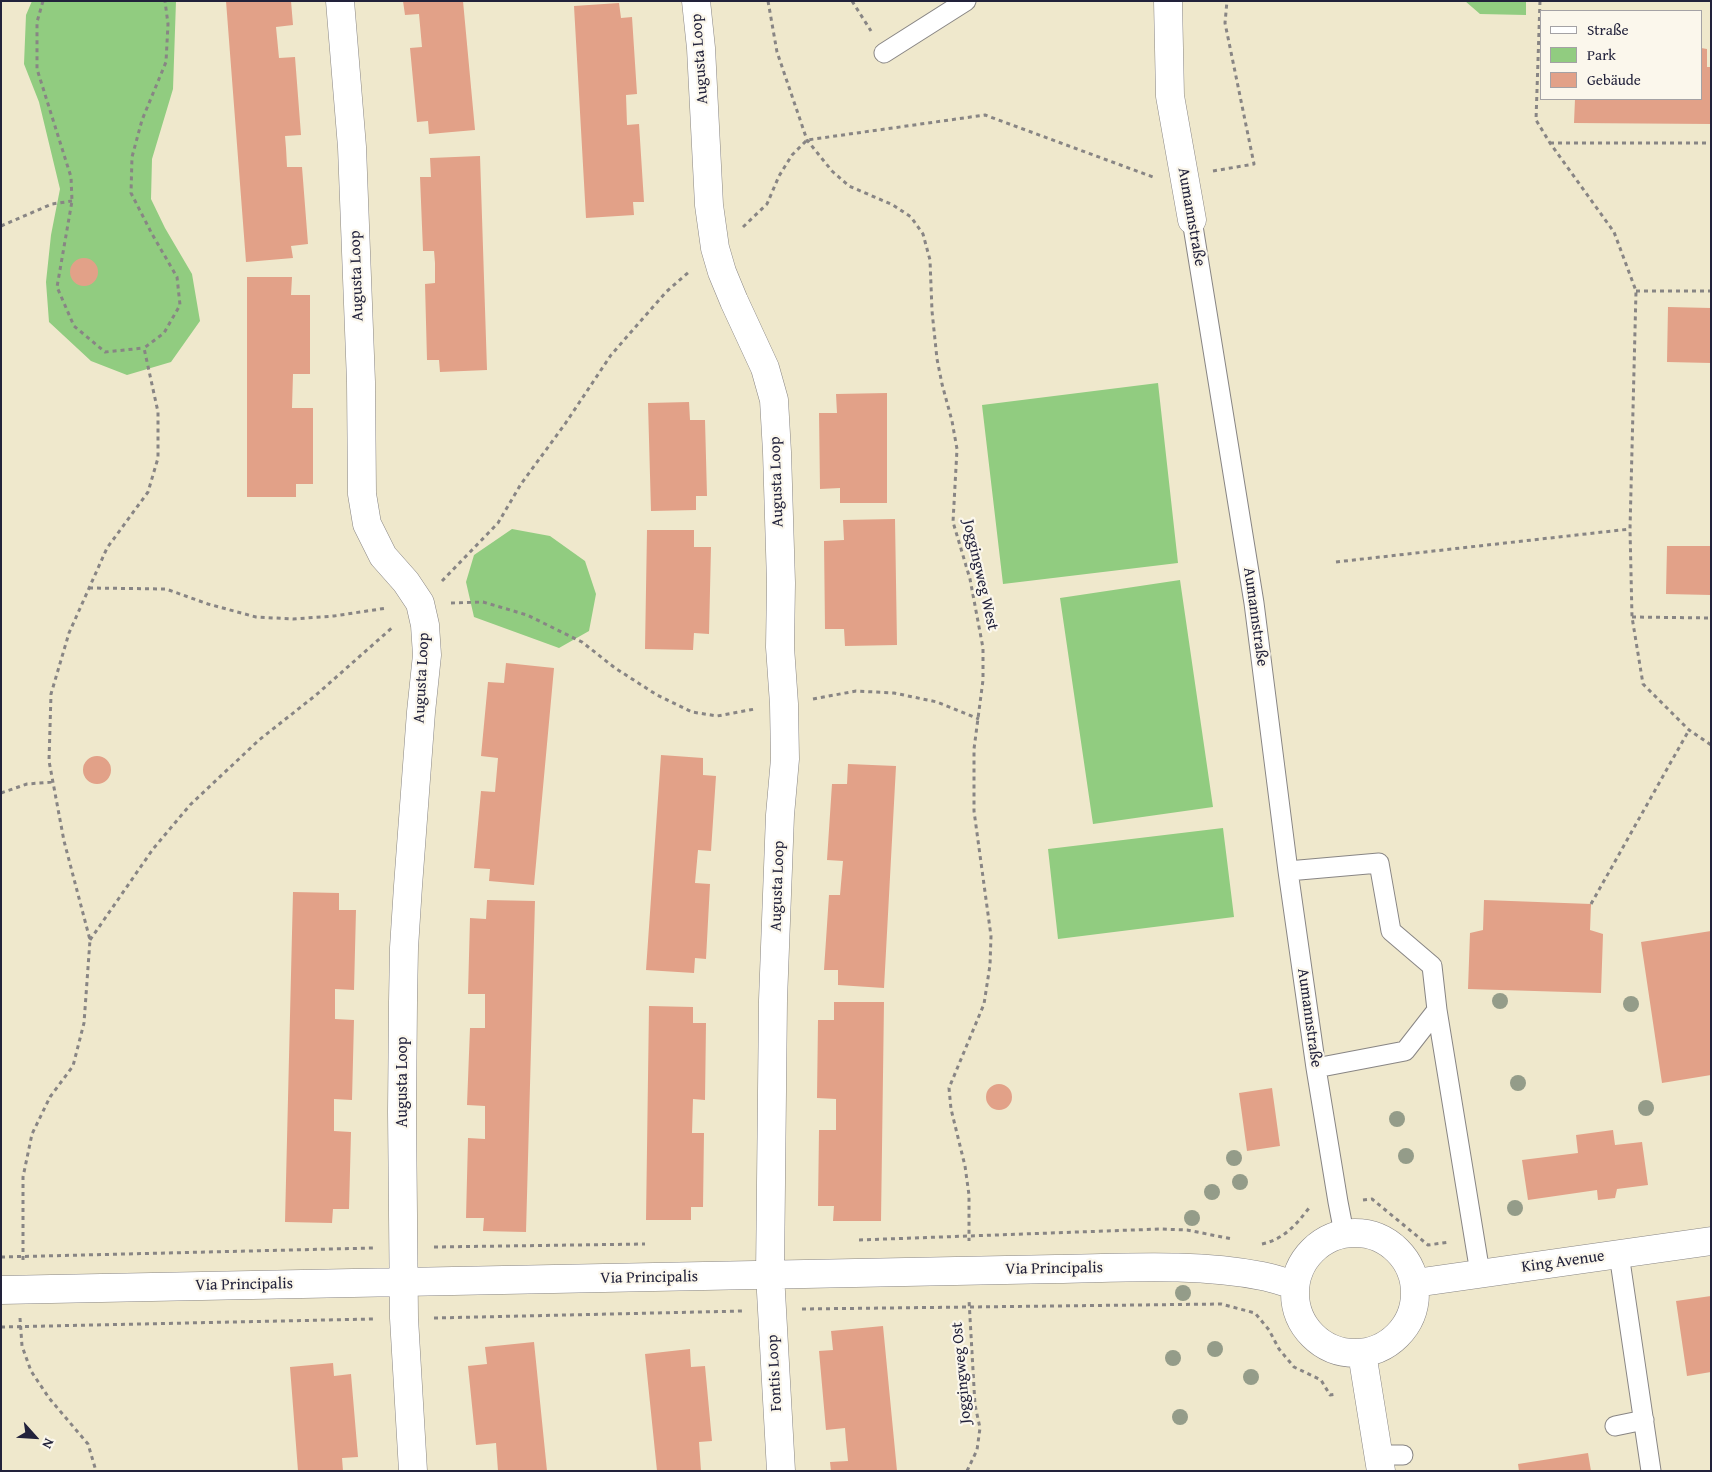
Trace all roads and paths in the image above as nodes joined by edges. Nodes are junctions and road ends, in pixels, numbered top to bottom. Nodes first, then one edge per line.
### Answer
1 (43, 1) edge
2 (165, 1) edge
3 (340, 1) edge
4 (696, 1) edge
5 (768, 1) edge
6 (852, 1) edge
7 (966, 1) edge
8 (1168, 1) edge
9 (1226, 1) edge
10 (1540, 1) edge
11 (884, 53) joint
12 (807, 140) junction
13 (1550, 143) junction
14 (1711, 143) edge
15 (1184, 176) junction
16 (72, 201) junction
17 (1192, 220) joint
18 (1, 226) edge
19 (715, 248) junction
20 (1636, 291) junction
21 (1711, 291) edge
22 (144, 348) junction
23 (1630, 529) junction
24 (1336, 562) dead end
25 (89, 588) junction
26 (420, 604) junction
27 (1632, 617) junction
28 (1711, 618) edge
29 (784, 704) junction
30 (979, 719) junction
31 (1689, 730) junction
32 (1711, 745) edge
33 (53, 782) junction
34 (1, 793) edge
35 (1288, 871) junction
36 (1591, 904) dead end
37 (1437, 1010) junction
38 (1316, 1068) junction
39 (1338, 1202) junction
40 (1344, 1233) junction
41 (969, 1236) junction
42 (1474, 1239) junction
43 (850, 1240) dead end
44 (1236, 1240) dead end
45 (1711, 1241) edge
46 (647, 1244) dead end
47 (1260, 1245) dead end
48 (404, 1247) junction
49 (1620, 1254) junction
50 (24, 1256) junction
51 (1, 1257) edge
52 (970, 1270) junction
53 (1480, 1273) junction
54 (770, 1274) junction
55 (405, 1282) junction
56 (1415, 1283) junction
57 (1295, 1285) junction
58 (1, 1290) edge
59 (968, 1306) junction
60 (772, 1310) junction
61 (404, 1318) junction
62 (20, 1326) junction
63 (1, 1327) edge
64 (1362, 1353) junction
65 (1368, 1389) junction
66 (1644, 1420) junction
67 (1615, 1426) dead end
68 (1387, 1460) edge
69 (96, 1471) edge
70 (413, 1471) edge
71 (781, 1471) edge
72 (966, 1471) edge
73 (1651, 1471) edge

1 - 16 path
2 - 22 path
3 - 26 street, Augusta Loop
4 - 19 street, Augusta Loop
5 - 12 path, Joggingweg West
6 - 11 path
7 - 11 lane
8 - 15 street, Aumannstraße
9 - 15 path
10 - 13 path
12 - 15 path
12 - 19 path
12 - 30 path, Joggingweg West
13 - 14 path
13 - 20 path
15 - 17 street, Aumannstraße
16 - 18 path
16 - 22 path
17 - 35 lane, Aumannstraße
19 - 29 street, Augusta Loop
20 - 21 path
20 - 23 path
22 - 25 path
23 - 24 path
23 - 27 path
25 - 26 path
25 - 33 path
26 - 29 path
26 - 48 street, Augusta Loop
27 - 28 path
27 - 31 path
29 - 30 path
29 - 54 street, Augusta Loop
30 - 41 path, Joggingweg West
31 - 32 path
31 - 36 path
33 - 34 path
33 - 50 path
35 - 37 lane
35 - 38 lane, Aumannstraße
37 - 38 lane
37 - 42 lane
38 - 39 lane, Aumannstraße
39 - 40 lane, Aumannstraße
39 - 42 path
39 - 47 path
40 - 56 street
40 - 57 street
41 - 43 path
41 - 44 path
41 - 52 path, Joggingweg West
42 - 53 lane
45 - 49 street, King Avenue
46 - 48 path
48 - 50 path
48 - 55 street, Augusta Loop
49 - 53 street, King Avenue
49 - 66 lane
50 - 51 path
52 - 54 street, Via Principalis
52 - 57 street, Via Principalis
52 - 59 path, Joggingweg Ost
53 - 56 street, King Avenue
54 - 55 street, Via Principalis
54 - 60 street, Fontis Loop
55 - 58 street, Via Principalis
55 - 61 street
56 - 64 street
57 - 64 street
59 - 60 path
59 - 65 path
59 - 72 path, Joggingweg Ost
60 - 61 path
60 - 71 street, Fontis Loop
61 - 62 path
61 - 70 street
62 - 63 path
62 - 69 path
64 - 65 street
65 - 68 street
66 - 67 lane
66 - 73 lane

